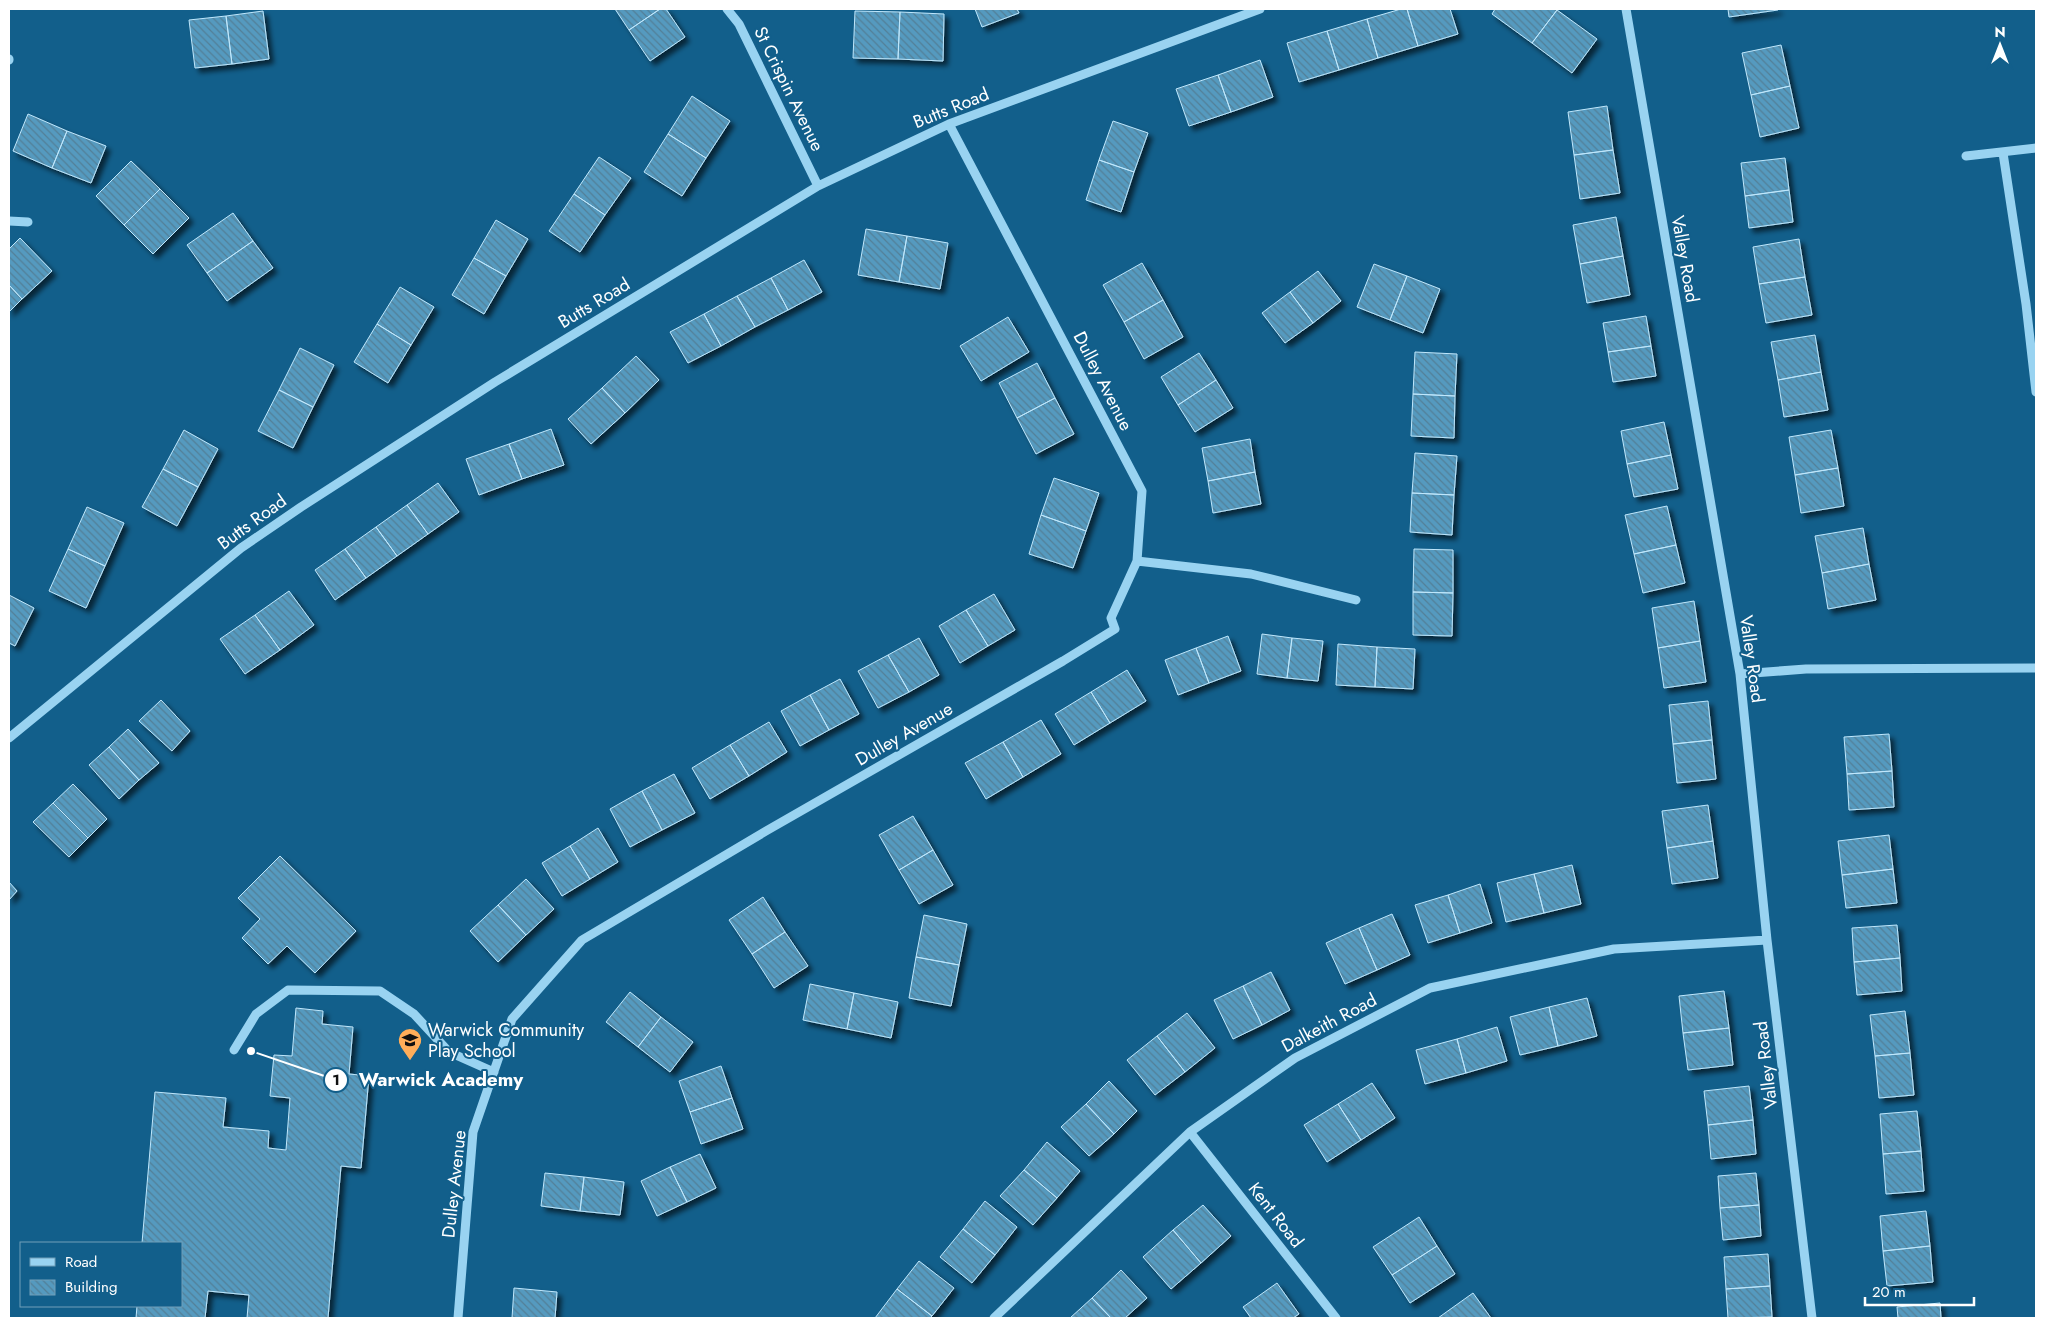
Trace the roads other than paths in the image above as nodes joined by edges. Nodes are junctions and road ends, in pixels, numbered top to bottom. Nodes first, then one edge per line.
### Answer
1 (727, 9) edge
2 (1260, 9) edge
3 (1626, 9) edge
4 (949, 124) junction
5 (2036, 148) edge
6 (2003, 153) junction
7 (1966, 156) dead end
8 (818, 186) junction
9 (9, 221) edge
10 (28, 222) dead end
11 (2036, 303) edge
12 (2026, 304) junction
13 (2036, 392) edge
14 (1137, 561) junction
15 (1356, 600) dead end
16 (2036, 668) edge
17 (1740, 674) junction
18 (9, 738) edge
19 (1767, 940) junction
20 (234, 1050) dead end
21 (494, 1072) junction
22 (1190, 1132) junction
23 (458, 1318) edge
24 (994, 1318) edge
25 (1336, 1318) edge
26 (1812, 1318) edge

1 - 8 street, St Crispin Avenue
2 - 4 street, Butts Road
3 - 17 street, Valley Road
4 - 8 street, Butts Road
4 - 14 street, Dulley Avenue
5 - 6 street
6 - 7 street
6 - 12 street
8 - 18 street, Butts Road
9 - 10 street
11 - 12 street
12 - 13 street
14 - 15 street
14 - 21 street, Dulley Avenue
16 - 17 street
17 - 19 street, Valley Road
19 - 22 street, Dalkeith Road
19 - 26 street, Valley Road
20 - 21 street
21 - 23 street, Dulley Avenue
22 - 24 street, Dalkeith Road
22 - 25 street, Kent Road

